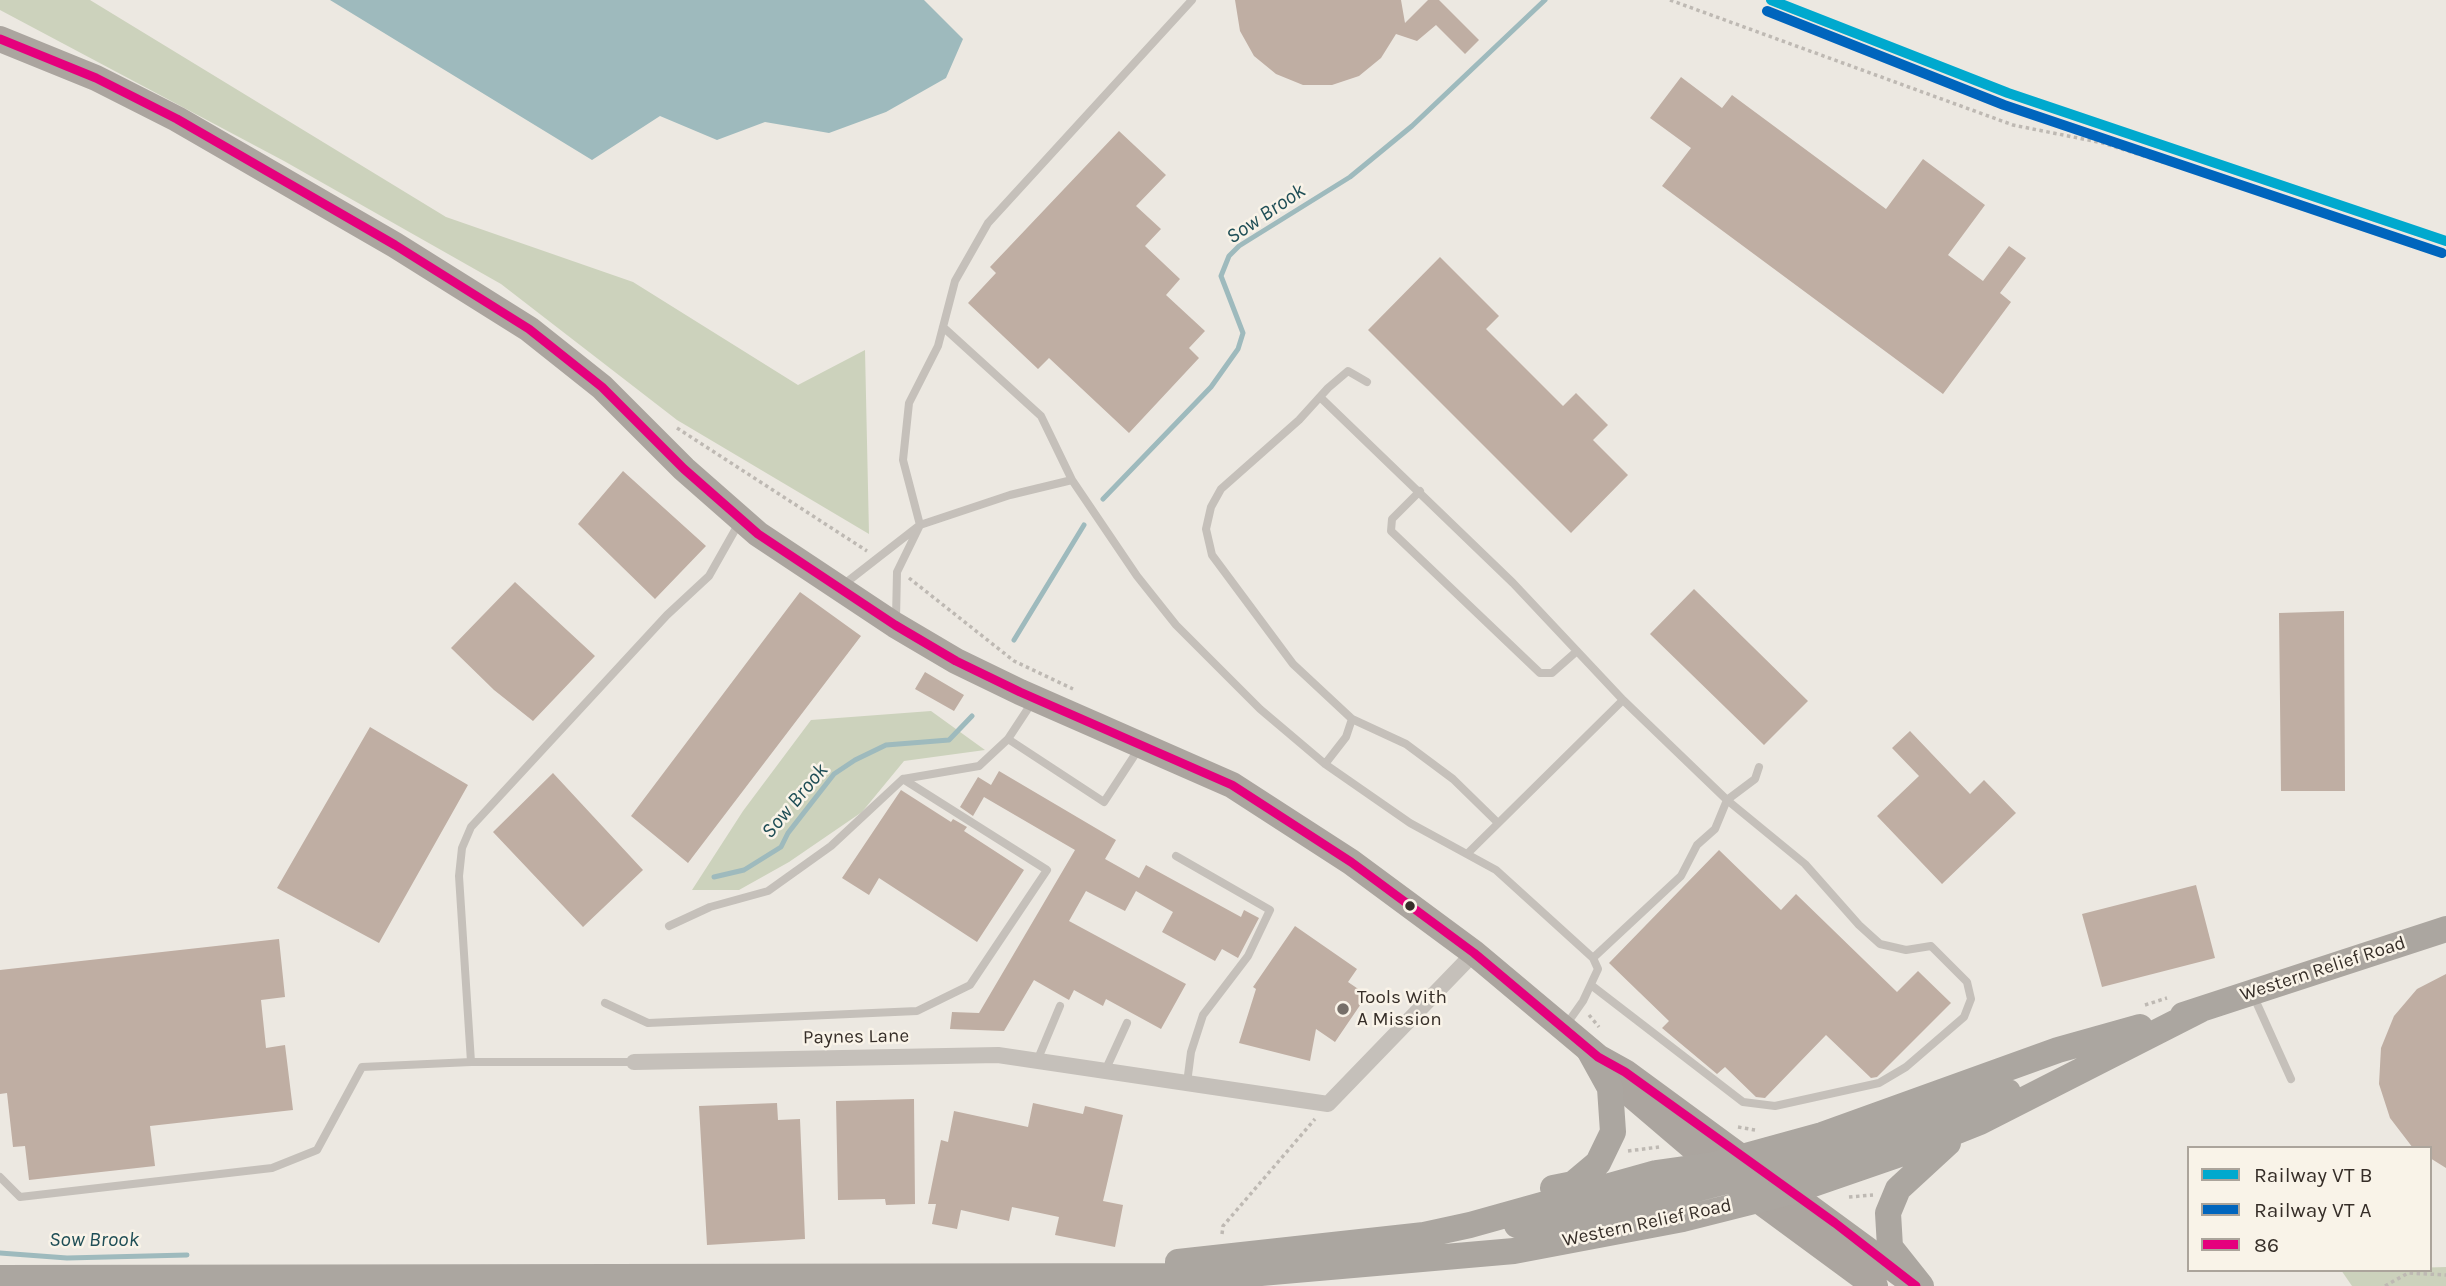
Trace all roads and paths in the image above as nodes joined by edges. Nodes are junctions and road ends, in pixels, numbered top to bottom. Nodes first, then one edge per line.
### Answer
1 (1192, 0) edge
2 (1670, 0) edge
3 (0, 39) edge
4 (2446, 252) edge
5 (943, 327) junction
6 (1367, 383) dead end
7 (1320, 397) junction
8 (1072, 480) junction
9 (1420, 491) junction
10 (741, 520) junction
11 (920, 526) junction
12 (838, 589) junction
13 (895, 625) junction
14 (1577, 651) junction
15 (1034, 698) junction
16 (1623, 700) junction
17 (1352, 719) junction
18 (1008, 739) junction
19 (1141, 744) junction
20 (1325, 764) junction
21 (1759, 767) dead end
22 (903, 779) junction
23 (1727, 800) junction
24 (1497, 822) junction
25 (1467, 854) junction
26 (1176, 856) dead end
27 (668, 926) dead end
28 (2446, 929) edge
29 (1474, 953) junction
30 (1593, 958) junction
31 (1591, 985) junction
32 (2252, 992) junction
33 (605, 1003) dead end
34 (1060, 1006) dead end
35 (2200, 1010) junction
36 (1126, 1023) dead end
37 (1563, 1028) junction
38 (1594, 1053) junction
39 (2108, 1056) junction
40 (1037, 1061) junction
41 (471, 1062) junction
42 (634, 1062) joint
43 (1105, 1071) junction
44 (2291, 1079) dead end
45 (1187, 1083) junction
46 (1328, 1104) junction
47 (1968, 1126) junction
48 (1734, 1127) dead end
49 (1760, 1130) dead end
50 (0, 1177) edge
51 (1748, 1177) junction
52 (1879, 1195) dead end
53 (1843, 1197) dead end
54 (1424, 1235) junction
55 (1223, 1244) dead end
56 (2446, 1275) edge
57 (1055, 1276) junction
58 (3, 1278) edge
59 (1875, 1286) edge
60 (1918, 1286) edge
61 (2385, 1286) edge

1 - 5 lane
2 - 4 path
3 - 10 main road
5 - 8 lane
5 - 11 lane
6 - 7 lane
7 - 9 lane
7 - 17 lane
8 - 11 lane
8 - 20 lane
9 - 14 lane
9 - 14 lane
10 - 12 main road
10 - 41 lane
11 - 12 lane
11 - 13 lane
12 - 13 main road
13 - 15 main road
14 - 16 lane
15 - 18 lane
15 - 19 main road
16 - 23 lane
16 - 24 lane
17 - 20 lane
17 - 24 lane
18 - 19 lane
18 - 22 lane
19 - 29 main road
20 - 25 lane
21 - 23 lane
22 - 27 lane
22 - 33 lane
23 - 30 lane
23 - 31 lane
24 - 25 lane
25 - 30 lane
26 - 45 lane
28 - 32 highway, Western Relief Road
29 - 37 main road
29 - 46 street
30 - 31 lane
31 - 37 lane
32 - 35 highway, Western Relief Road
32 - 44 lane
34 - 40 lane
35 - 39 highway, Western Relief Road
35 - 51 highway, Western Relief Road
36 - 43 lane
37 - 38 main road
38 - 51 main road
38 - 54 highway
39 - 47 highway, Western Relief Road
39 - 51 highway
40 - 42 street, Paynes Lane
40 - 43 street, Paynes Lane
41 - 42 lane
41 - 50 lane
43 - 45 street, Paynes Lane
45 - 46 street, Paynes Lane
46 - 55 path
47 - 51 highway, Western Relief Road
47 - 60 highway
48 - 49 path
51 - 54 highway, Western Relief Road
51 - 57 highway, Western Relief Road
51 - 59 main road
51 - 60 main road
52 - 53 path
54 - 57 highway, Western Relief Road
56 - 61 path
57 - 58 highway, Western Relief Road

